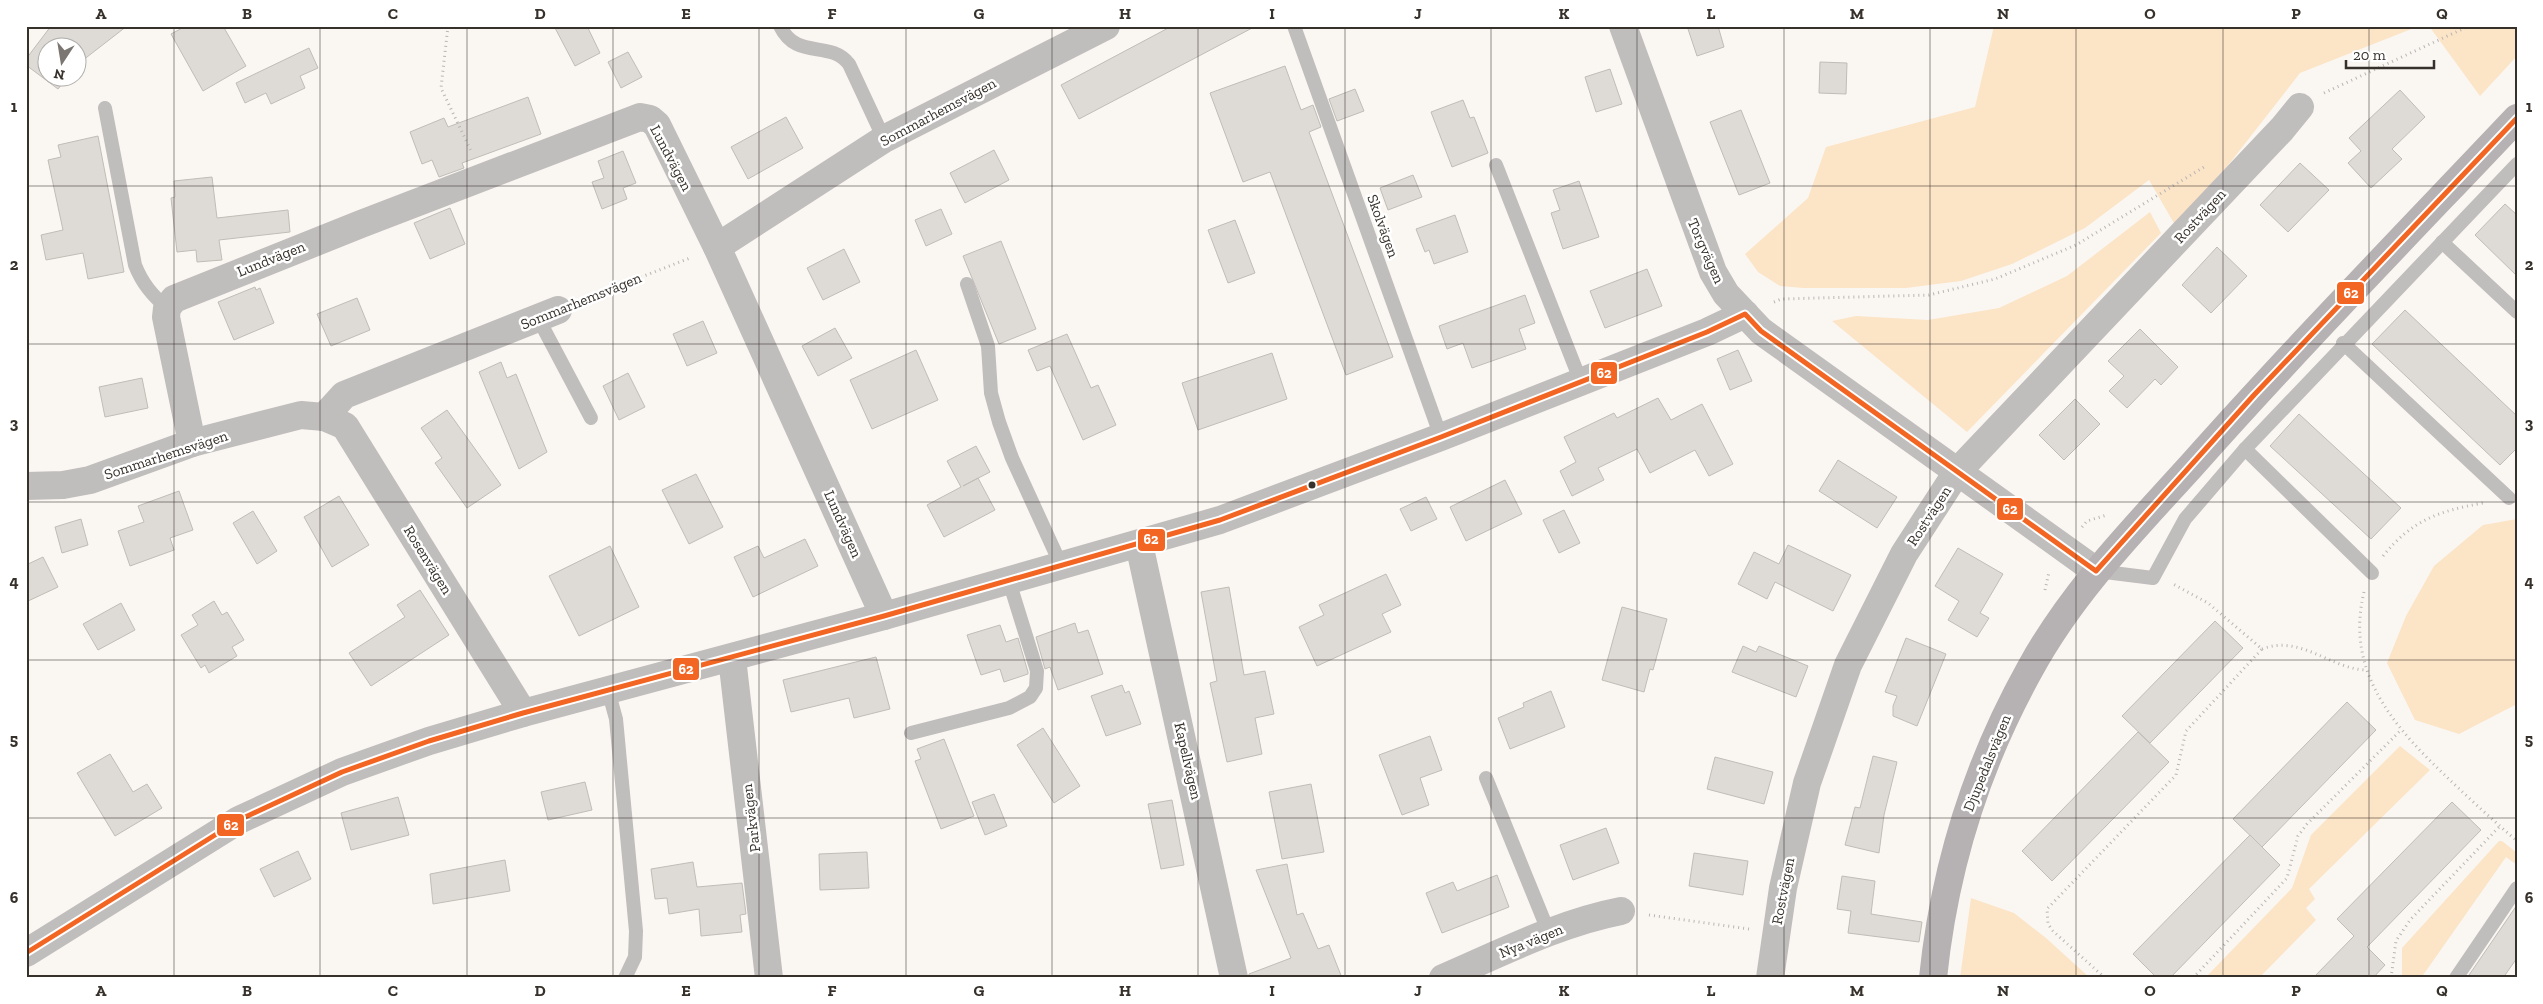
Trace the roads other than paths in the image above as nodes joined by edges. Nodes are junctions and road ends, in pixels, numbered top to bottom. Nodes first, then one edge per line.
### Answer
1 (780, 26) edge
2 (1106, 26) edge
3 (1294, 26) edge
4 (1623, 26) edge
5 (2300, 107) road end
6 (106, 108) dead end
7 (2517, 118) edge
8 (884, 139) junction
9 (2517, 164) edge
10 (1496, 166) dead end
11 (2442, 242) junction
12 (717, 247) junction
13 (967, 284) dead end
14 (167, 308) junction
15 (2517, 312) edge
16 (548, 314) joint
17 (1745, 314) junction
18 (2343, 343) junction
19 (1581, 382) junction
20 (324, 417) junction
21 (591, 418) dead end
22 (1441, 437) junction
23 (192, 443) junction
24 (2245, 449) junction
25 (1957, 472) junction
26 (26, 486) edge
27 (2508, 498) road end
28 (1139, 544) junction
29 (1061, 565) junction
30 (2096, 571) junction
31 (2372, 573) road end
32 (1009, 581) junction
33 (884, 616) junction
34 (732, 658) junction
35 (608, 690) junction
36 (523, 713) junction
37 (911, 732) dead end
38 (1486, 778) dead end
39 (2517, 888) edge
40 (1621, 911) road end
41 (1549, 933) junction
42 (26, 953) edge
43 (625, 978) edge
44 (769, 978) edge
45 (1234, 978) edge
46 (1443, 978) edge
47 (1770, 978) edge
48 (1934, 978) edge
49 (2456, 978) edge

1 - 8 lane
2 - 8 street, Sommarhemsvägen
3 - 22 lane, Skolvägen
4 - 17 street, Torgvägen
5 - 25 street, Rostvägen
6 - 14 lane
7 - 30 street, Djupedalsvägen
8 - 12 street, Sommarhemsvägen
9 - 11 lane
10 - 19 lane
11 - 15 lane
11 - 18 lane
12 - 14 street, Lundvägen
12 - 33 street, Lundvägen
13 - 29 lane
14 - 23 street
16 - 20 street, Sommarhemsvägen
16 - 21 lane
17 - 19 street
17 - 25 street, Torgvägen
18 - 24 lane
18 - 27 lane
19 - 22 street
20 - 23 street, Sommarhemsvägen
20 - 36 street, Rosenvägen
22 - 28 street
23 - 26 street, Sommarhemsvägen
24 - 30 lane
24 - 31 lane
25 - 30 street, Torgvägen
25 - 47 street, Rostvägen
28 - 29 street
28 - 45 street, Kapellvägen
29 - 32 street
30 - 48 street, Djupedalsvägen
32 - 33 street
32 - 37 lane
33 - 34 street
34 - 35 street
34 - 44 street, Parkvägen
35 - 36 street
35 - 43 lane
36 - 42 street
38 - 41 lane
39 - 49 lane
40 - 41 street, Nya vägen
41 - 46 street, Nya vägen

